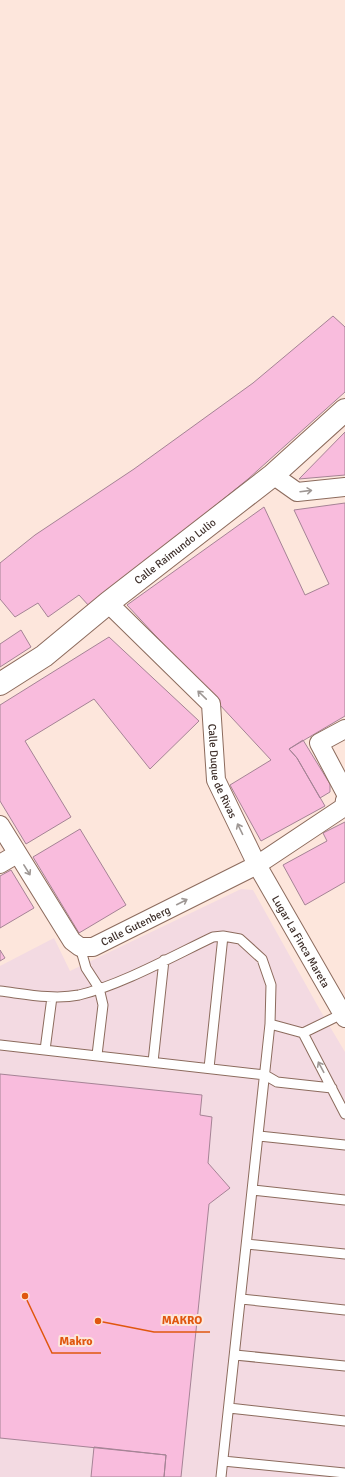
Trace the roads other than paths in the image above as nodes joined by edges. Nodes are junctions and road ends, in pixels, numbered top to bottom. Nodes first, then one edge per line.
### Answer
1 (345, 410) edge
2 (273, 475) junction
3 (345, 487) edge
4 (108, 603) junction
5 (0, 684) edge
6 (345, 729) edge
7 (345, 792) edge
8 (345, 800) edge
9 (0, 825) edge
10 (17, 854) junction
11 (0, 864) edge
12 (257, 864) junction
13 (224, 936) junction
14 (80, 947) junction
15 (164, 960) junction
16 (99, 988) junction
17 (0, 991) edge
18 (52, 997) junction
19 (344, 1016) edge
20 (270, 1024) junction
21 (303, 1033) junction
22 (0, 1045) edge
23 (45, 1050) junction
24 (97, 1056) junction
25 (153, 1062) junction
26 (208, 1068) junction
27 (265, 1074) junction
28 (332, 1088) junction
29 (345, 1114) edge
30 (259, 1136) junction
31 (345, 1145) edge
32 (253, 1190) junction
33 (345, 1200) edge
34 (247, 1244) junction
35 (345, 1254) edge
36 (241, 1299) junction
37 (345, 1310) edge
38 (235, 1354) junction
39 (345, 1366) edge
40 (229, 1408) junction
41 (345, 1421) edge
42 (223, 1461) junction
43 (345, 1473) edge
44 (221, 1477) edge

1 - 2 street, Calle Raimundo Lulio
2 -> 3 street
2 - 4 street, Calle Raimundo Lulio
4 - 5 street, Calle Raimundo Lulio
12 -> 4 street, Calle Duque de Rivas
6 - 7 street
8 - 12 street
9 - 10 street
10 - 11 street
10 -> 14 street
14 -> 12 street, Calle Gutenberg
12 - 19 street, Lugar La Finca Mareta
13 - 15 lane
13 - 20 lane
13 - 26 lane
14 - 16 lane
15 - 16 lane
15 - 25 lane
16 - 18 lane
16 - 24 lane
17 - 18 lane
18 - 23 lane
19 - 21 lane
20 - 21 lane
20 - 27 lane
28 -> 21 lane
22 - 23 lane
23 - 24 lane
24 - 25 lane
25 - 26 lane
26 - 27 lane
27 - 28 lane
27 - 30 lane
28 - 29 lane
30 - 31 lane
30 - 32 lane
32 - 33 lane
32 - 34 lane
34 - 35 lane
34 - 36 lane
36 - 37 lane
36 - 38 lane
38 - 39 lane
38 - 40 lane
40 - 41 lane
40 - 42 lane
42 - 43 lane
42 - 44 lane

